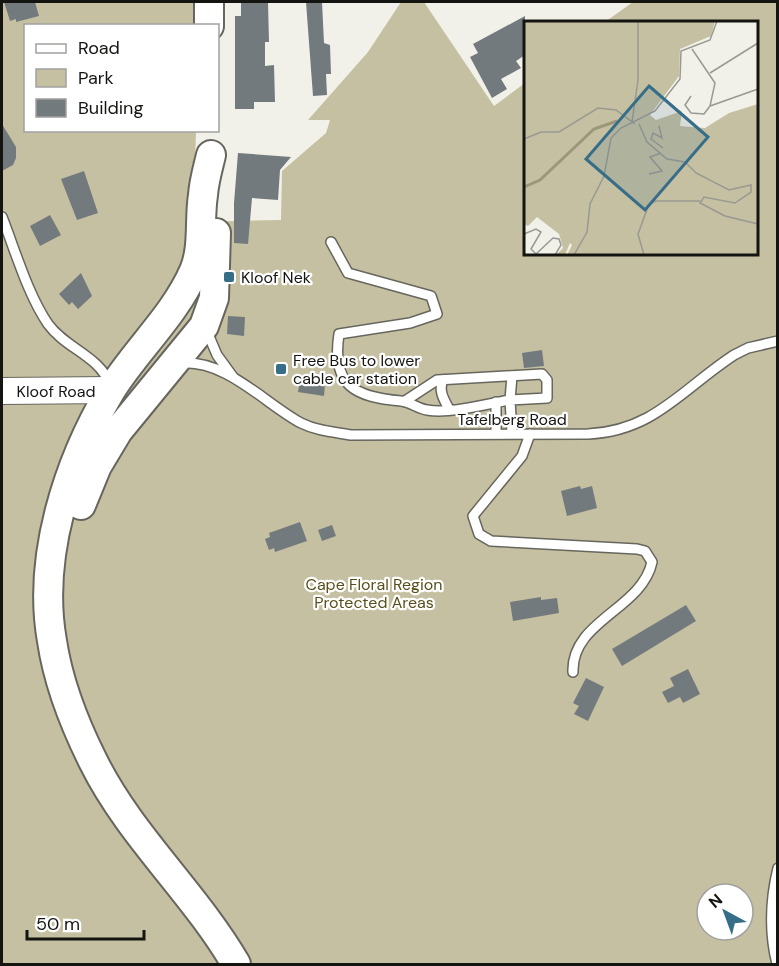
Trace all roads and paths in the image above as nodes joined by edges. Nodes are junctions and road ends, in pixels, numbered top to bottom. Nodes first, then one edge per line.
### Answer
1 (209, 2) edge
2 (209, 24) edge
3 (211, 143) edge
4 (2, 217) edge
5 (331, 242) dead end
6 (164, 317) junction
7 (204, 326) junction
8 (777, 341) edge
9 (143, 346) junction
10 (166, 371) junction
11 (512, 376) junction
12 (234, 379) junction
13 (443, 380) junction
14 (111, 390) junction
15 (2, 391) edge
16 (510, 400) junction
17 (405, 401) junction
18 (495, 402) junction
19 (449, 409) junction
20 (496, 432) junction
21 (512, 433) junction
22 (530, 434) junction
23 (573, 672) dead end
24 (76, 720) junction
25 (777, 868) edge
26 (236, 964) edge
27 (777, 964) edge

1 - 2 main road
3 - 6 main road
3 - 7 main road
4 - 14 lane
5 - 17 lane
6 - 7 main road
6 - 9 main road
7 - 10 main road
7 - 12 lane, Tafelberg Road
8 - 22 lane, Tafelberg Road
9 - 10 main road
9 - 14 main road
10 - 12 lane, Tafelberg Road
10 - 14 main road
10 - 24 main road
11 - 13 lane
11 - 16 lane
11 - 16 lane
12 - 20 lane, Tafelberg Road
13 - 17 lane
13 - 19 lane
14 - 15 main road, Kloof Road
14 - 24 main road
16 - 18 lane
16 - 21 lane
17 - 19 lane
18 - 19 lane
18 - 20 lane
20 - 21 lane, Tafelberg Road
21 - 22 lane, Tafelberg Road
22 - 23 lane
24 - 26 main road
25 - 27 lane

